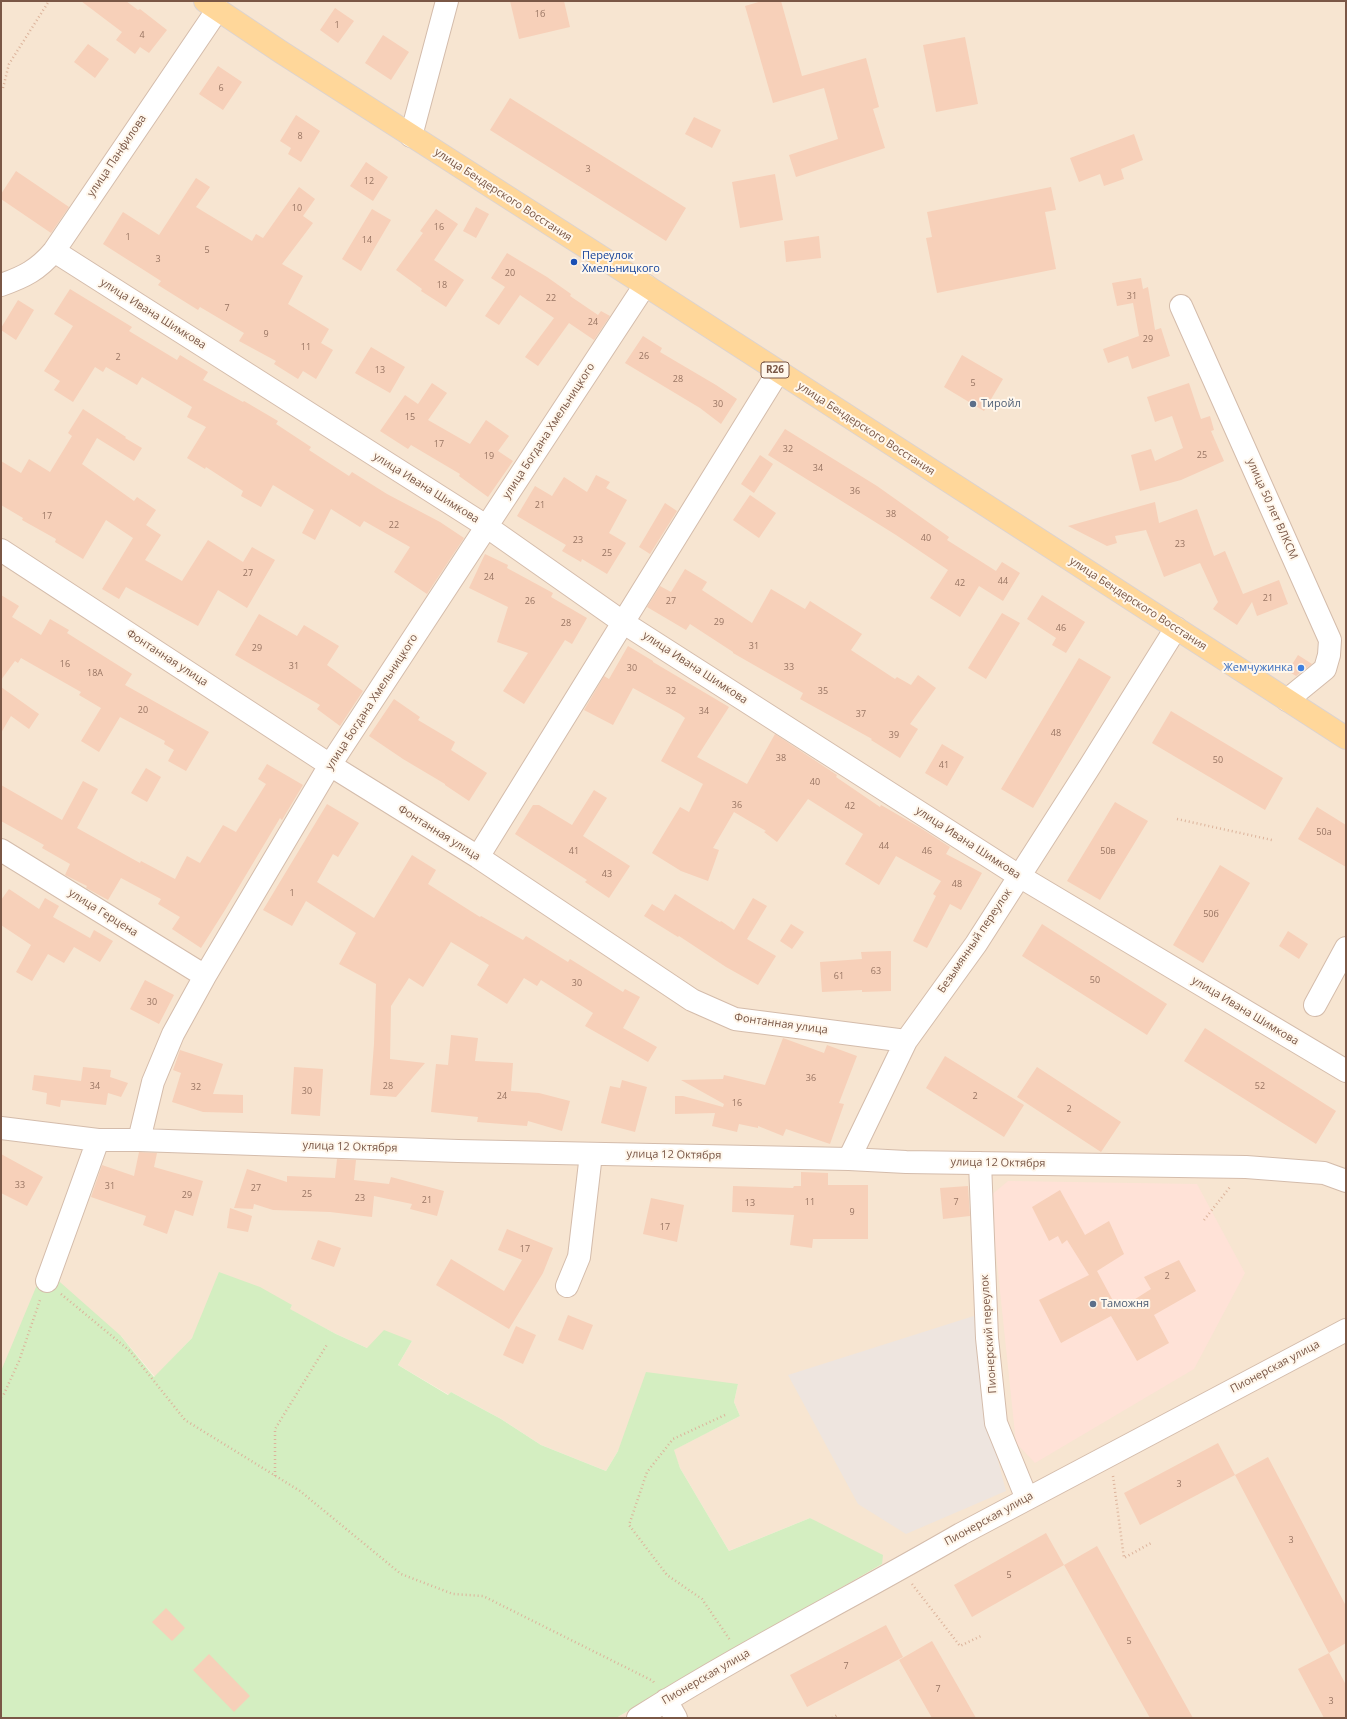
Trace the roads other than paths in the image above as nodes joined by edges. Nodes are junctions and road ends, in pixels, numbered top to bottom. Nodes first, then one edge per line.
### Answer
1 (447, 1) edge
2 (211, 5) edge
3 (411, 136) junction
4 (54, 251) junction
5 (1, 285) edge
6 (645, 285) junction
7 (1181, 306) dead end
8 (778, 372) junction
9 (486, 526) junction
10 (1, 550) edge
11 (624, 622) junction
12 (1176, 628) junction
13 (1287, 700) junction
14 (1346, 738) edge
15 (330, 765) junction
16 (1, 850) edge
17 (478, 857) junction
18 (1019, 876) junction
19 (1346, 948) edge
20 (205, 976) junction
21 (1315, 1004) dead end
22 (906, 1041) junction
23 (1346, 1072) edge
24 (1, 1128) edge
25 (98, 1140) junction
26 (139, 1140) junction
27 (591, 1154) junction
28 (849, 1159) junction
29 (980, 1163) junction
30 (1346, 1181) edge
31 (47, 1281) road end
32 (567, 1286) dead end
33 (1346, 1330) edge
34 (1027, 1498) junction
35 (671, 1709) edge
36 (638, 1718) edge

1 - 3 street
2 - 3 main road, улица Бендерского Восстания / R26
2 - 4 street, улица Панфилова
3 - 6 main road, улица Бендерского Восстания / R26
4 - 5 street, улица Панфилова
4 - 9 street, улица Ивана Шимкова
6 - 8 main road, улица Бендерского Восстания / R26
6 - 9 street, улица Богдана Хмельницкого
7 - 13 street, улица 50 лет ВЛКСМ
8 - 11 street
8 - 12 main road, улица Бендерского Восстания / R26
9 - 11 street, улица Ивана Шимкова
9 - 15 street, улица Богдана Хмельницкого
10 - 15 street, Фонтанная улица
11 - 17 street
11 - 18 street, улица Ивана Шимкова
12 - 13 main road, улица Бендерского Восстания / R26
12 - 18 street, Безымянный переулок
13 - 14 main road, улица Бендерского Восстания / R26
15 - 17 street, Фонтанная улица
15 - 20 street, улица Богдана Хмельницкого
16 - 20 street, улица Герцена
17 - 22 street, Фонтанная улица
18 - 22 street, Безымянный переулок
18 - 23 street, улица Ивана Шимкова
19 - 21 street
20 - 26 street, улица Богдана Хмельницкого
22 - 28 street, Безымянный переулок
24 - 25 street, улица 12 Октября
25 - 26 street, улица 12 Октября
25 - 31 street
26 - 27 street, улица 12 Октября
27 - 28 street, улица 12 Октября
27 - 32 street
28 - 29 street, улица 12 Октября
29 - 30 street, улица 12 Октября
29 - 34 street, Пионерский переулок
33 - 34 street, Пионерская улица
34 - 35 street, Пионерская улица
35 - 36 street, Пионерская улица

